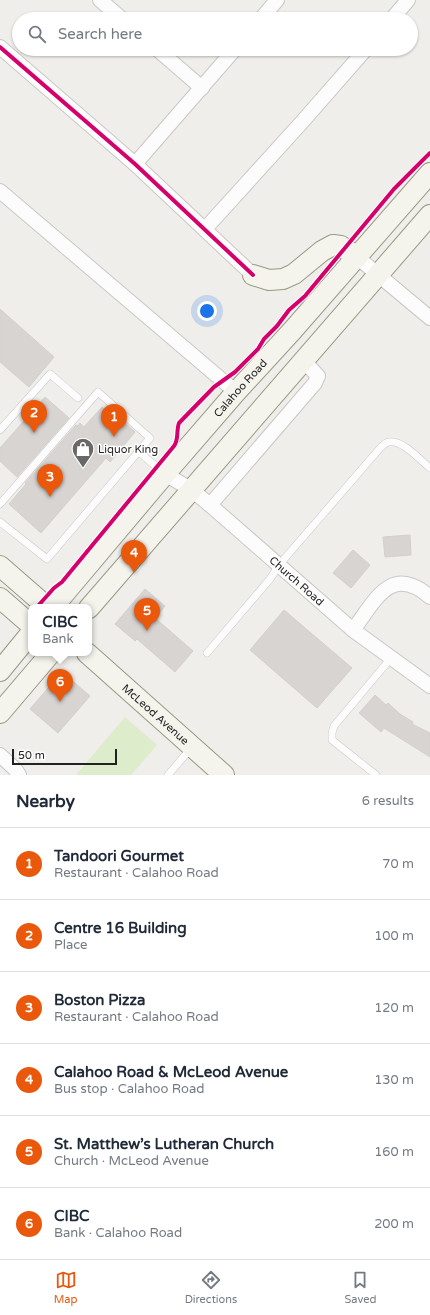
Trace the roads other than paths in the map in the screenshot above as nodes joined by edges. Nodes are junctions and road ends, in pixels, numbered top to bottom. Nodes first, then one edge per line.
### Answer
1 (100, 0) edge
2 (277, 0) edge
3 (408, 0) edge
4 (114, 12) edge
5 (267, 12) edge
6 (398, 12) edge
7 (0, 47) edge
8 (165, 56) edge
9 (229, 56) edge
10 (360, 56) edge
11 (202, 88) junction
12 (135, 164) junction
13 (430, 173) edge
14 (0, 191) edge
15 (430, 215) edge
16 (205, 229) junction
17 (356, 257) junction
18 (378, 274) junction
19 (253, 275) joint
20 (430, 318) edge
21 (303, 360) junction
22 (236, 392) junction
23 (78, 398) dead end
24 (0, 430) edge
25 (139, 452) junction
26 (430, 468) edge
27 (165, 474) junction
28 (192, 490) junction
29 (0, 504) edge
30 (210, 504) junction
31 (0, 522) edge
32 (279, 565) junction
33 (0, 566) edge
34 (430, 597) edge
35 (0, 598) edge
36 (44, 604) edge
37 (57, 604) edge
38 (92, 605) edge
39 (28, 622) edge
40 (353, 630) junction
41 (28, 637) edge
42 (207, 653) dead end
43 (48, 656) edge
44 (90, 656) edge
45 (391, 658) junction
46 (0, 671) edge
47 (430, 686) edge
48 (0, 713) edge
49 (192, 747) junction
50 (0, 755) edge
51 (19, 775) edge
52 (168, 775) edge
53 (224, 775) edge
54 (376, 775) edge

1 - 4 street
2 - 5 street
3 - 6 street
7 - 12 street
8 - 11 street
9 - 11 street
10 - 16 street
11 - 12 street
12 - 16 street
13 - 17 main road, Calahoo Road
14 - 22 street
15 - 18 main road
16 - 19 street
17 - 18 street
17 - 19 main road
17 - 22 main road, Calahoo Road
18 - 20 street
18 - 21 main road
21 - 28 main road
21 - 30 street
22 - 27 main road, Calahoo Road
23 - 24 lane
25 - 27 lane
25 - 29 lane
25 - 31 lane
26 - 32 lane
27 - 28 street, Church Road
27 - 37 main road, Calahoo Road
28 - 30 street, Church Road
28 - 38 main road
30 - 32 street, Church Road
32 - 40 street, Church Road
32 - 42 lane
33 - 36 main road
34 - 40 street
35 - 39 main road
40 - 45 street, Church Road
41 - 46 main road
43 - 48 main road
44 - 49 main road, McLeod Avenue
45 - 47 street, Church Road
45 - 54 lane
49 - 52 lane
49 - 53 main road, McLeod Avenue
50 - 51 street

